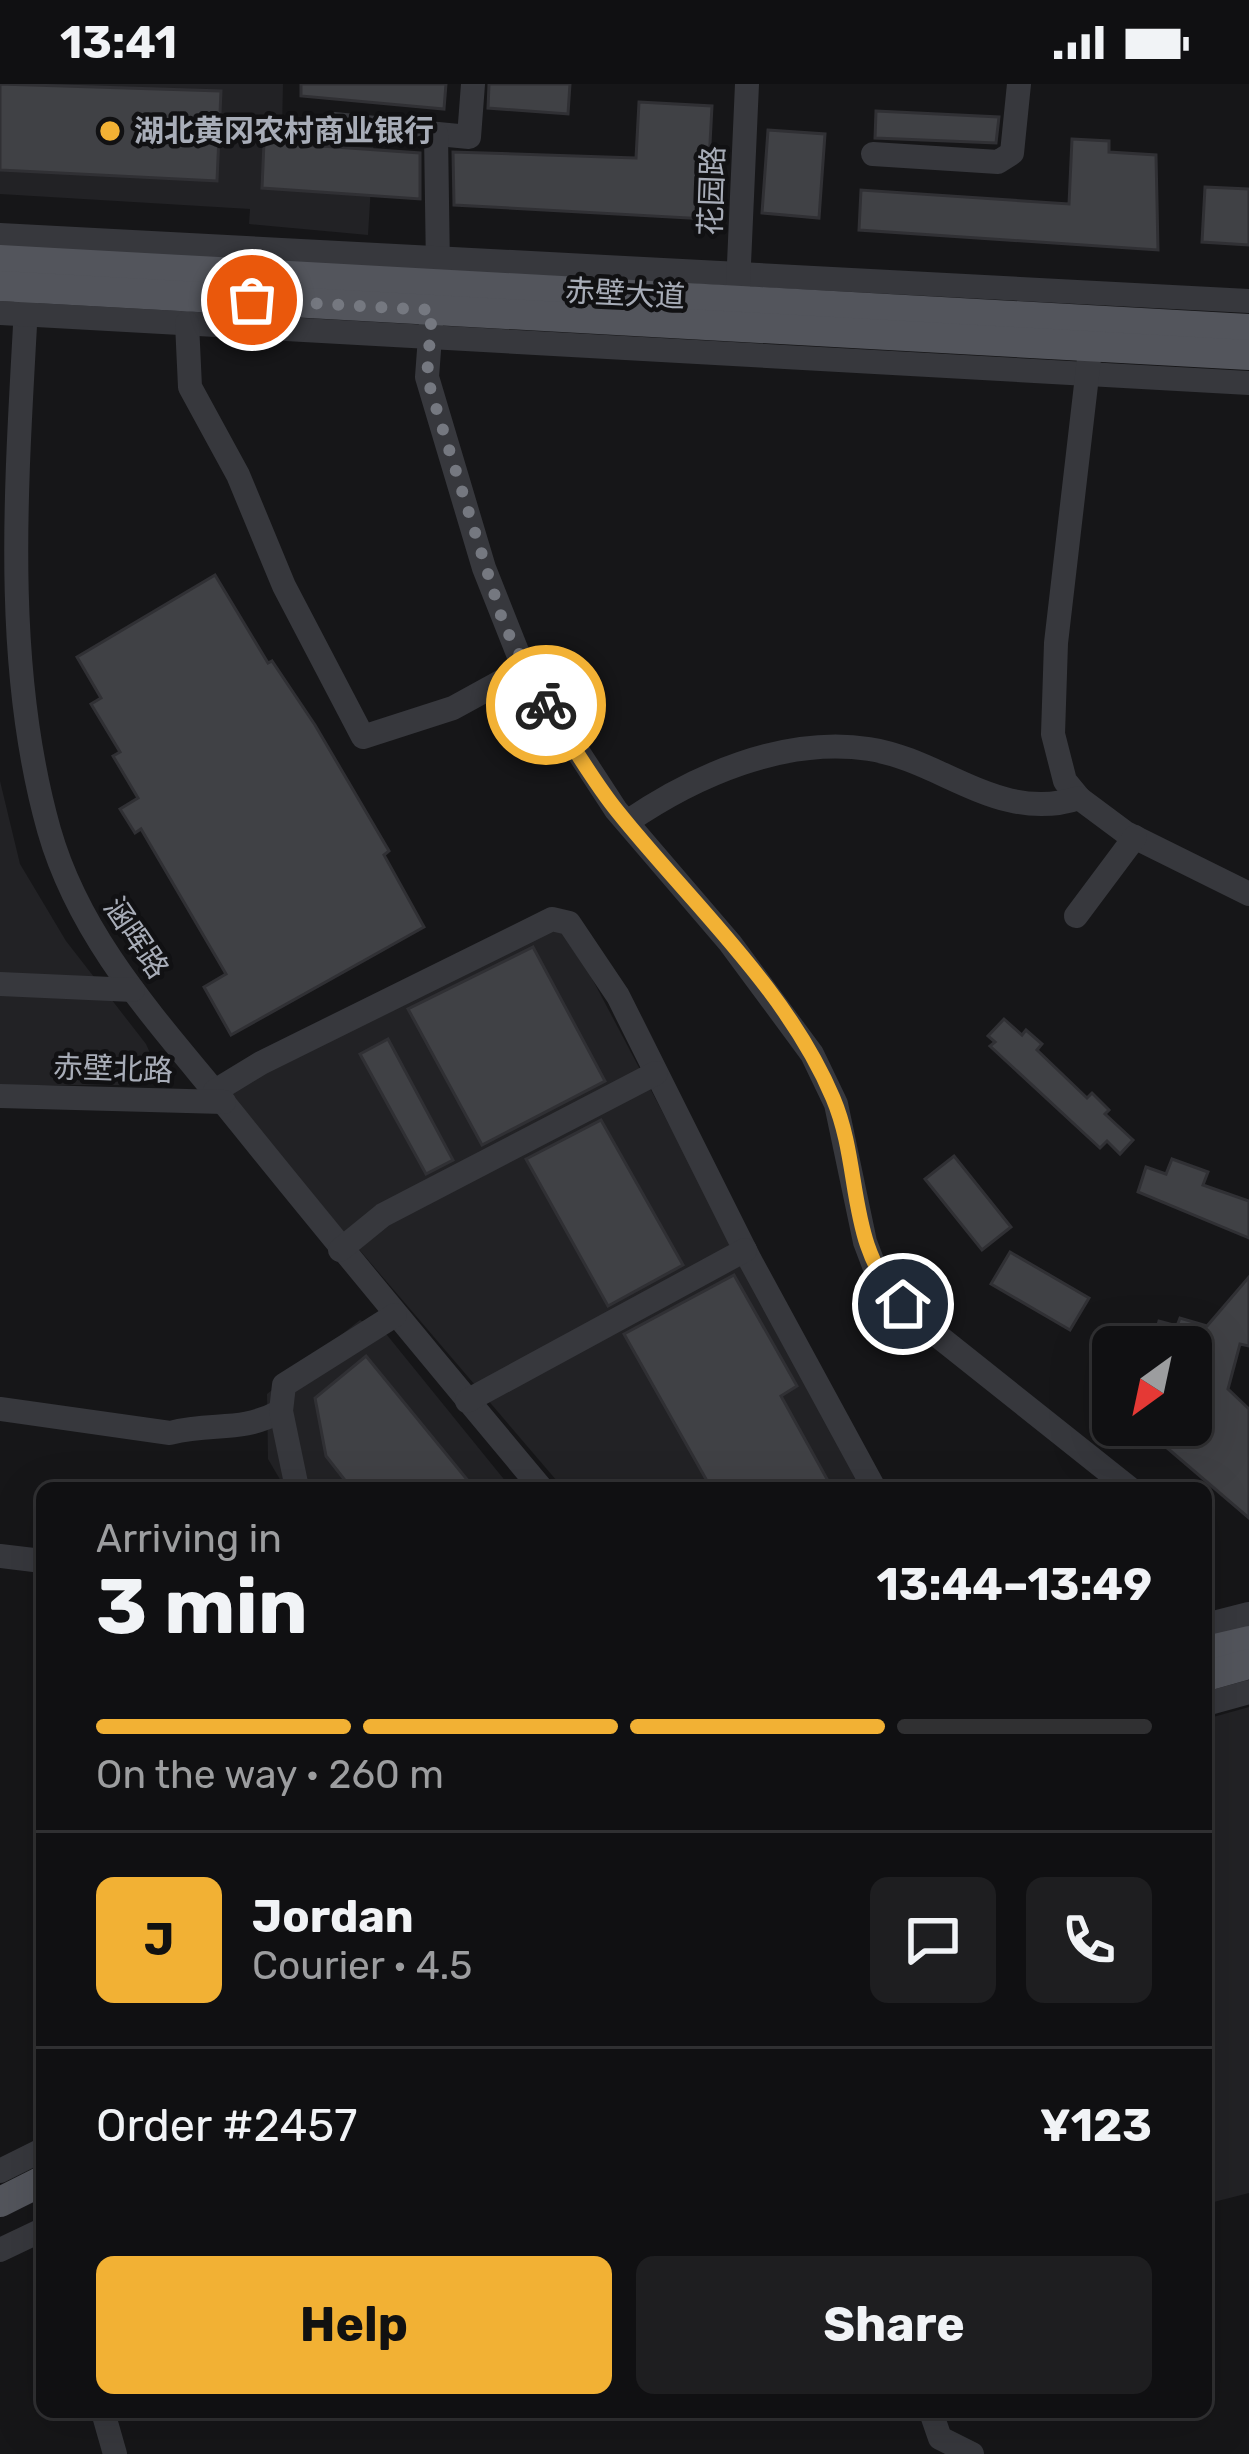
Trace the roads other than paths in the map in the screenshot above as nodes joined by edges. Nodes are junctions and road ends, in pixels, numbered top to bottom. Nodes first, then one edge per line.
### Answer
1 (473, 84) edge
2 (747, 84) edge
3 (1019, 84) edge
4 (334, 124) dead end
5 (436, 134) junction
6 (873, 154) dead end
7 (0, 236) edge
8 (0, 260) edge
9 (738, 288) junction
10 (18, 296) edge
11 (434, 297) junction
12 (1249, 301) edge
13 (0, 313) edge
14 (187, 323) junction
15 (1249, 329) edge
16 (1249, 355) edge
17 (1089, 361) junction
18 (1249, 383) edge
19 (10, 669) edge
20 (524, 669) junction
21 (1078, 798) junction
22 (626, 822) junction
23 (1136, 837) junction
24 (1249, 894) edge
25 (1076, 916) dead end
26 (0, 984) edge
27 (133, 989) junction
28 (656, 1073) junction
29 (0, 1096) edge
30 (219, 1097) junction
31 (340, 1250) junction
32 (745, 1250) junction
33 (394, 1316) junction
34 (467, 1401) junction
35 (0, 1409) edge
36 (280, 1411) junction
37 (296, 1482) edge
38 (537, 1482) edge
39 (871, 1482) edge
40 (1121, 1482) edge
41 (0, 1556) edge
42 (36, 1561) edge
43 (1249, 1614) edge
44 (1212, 1623) edge
45 (1249, 1641) edge
46 (1212, 1650) edge
47 (1249, 1664) edge
48 (1212, 1674) edge
49 (1249, 1692) edge
50 (1212, 1702) edge
51 (36, 2153) edge
52 (0, 2171) edge
53 (36, 2184) edge
54 (0, 2202) edge
55 (36, 2205) edge
56 (0, 2223) edge
57 (36, 2233) edge
58 (0, 2250) edge
59 (105, 2418) edge
60 (932, 2418) edge
61 (958, 2452) edge
62 (115, 2454) edge

1 - 5 street
2 - 9 street, 花园路
3 - 6 street
4 - 5 street
5 - 11 street
7 - 11 street
8 - 11 main road, 赤壁大道
9 - 11 main road, 赤壁大道
9 - 12 street
9 - 15 main road, 赤壁大道
10 - 11 main road, 赤壁大道
10 - 13 street
10 - 14 street
10 - 19 street, 涵晖路
11 - 14 street
11 - 17 main road, 赤壁大道
11 - 20 street
14 - 20 street
16 - 17 main road, 赤壁大道
17 - 18 street
17 - 21 street
19 - 27 street, 涵晖路
20 - 22 street
21 - 22 street
21 - 23 street
22 - 40 street
23 - 24 street
23 - 25 street
26 - 27 street
27 - 30 street, 涵晖路
28 - 30 street
28 - 31 street
28 - 32 street
29 - 30 street, 赤壁北路
30 - 31 street, 涵晖路
31 - 33 street, 涵晖路
32 - 34 street
32 - 39 street
33 - 34 street, 涵晖路
33 - 36 street
34 - 38 street, 涵晖路
35 - 36 street
36 - 37 street
41 - 42 street
43 - 44 street
45 - 46 main road
47 - 48 main road
49 - 50 street
51 - 52 street
53 - 54 main road
55 - 56 main road
57 - 58 street
59 - 62 street
60 - 61 street

